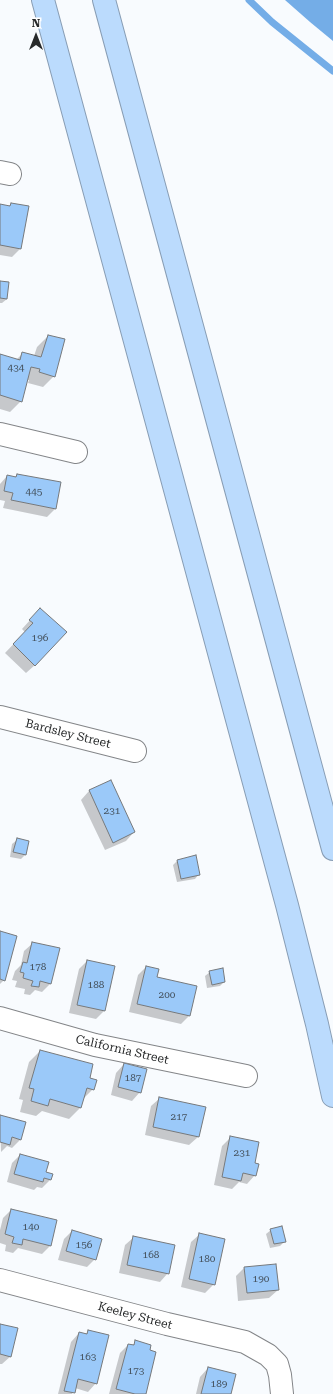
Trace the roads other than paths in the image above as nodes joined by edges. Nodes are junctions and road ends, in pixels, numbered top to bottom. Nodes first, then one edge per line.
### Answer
1 (43, 0) edge
2 (104, 0) edge
3 (0, 434) edge
4 (76, 452) dead end
5 (0, 717) edge
6 (135, 751) dead end
7 (333, 849) edge
8 (0, 1018) edge
9 (246, 1076) dead end
10 (333, 1096) edge
11 (0, 1280) edge
12 (282, 1394) edge

1 - 10 highway
2 - 7 highway
3 - 4 street
5 - 6 street, Bardsley Street
8 - 9 street, California Street
11 - 12 street, Keeley Street

